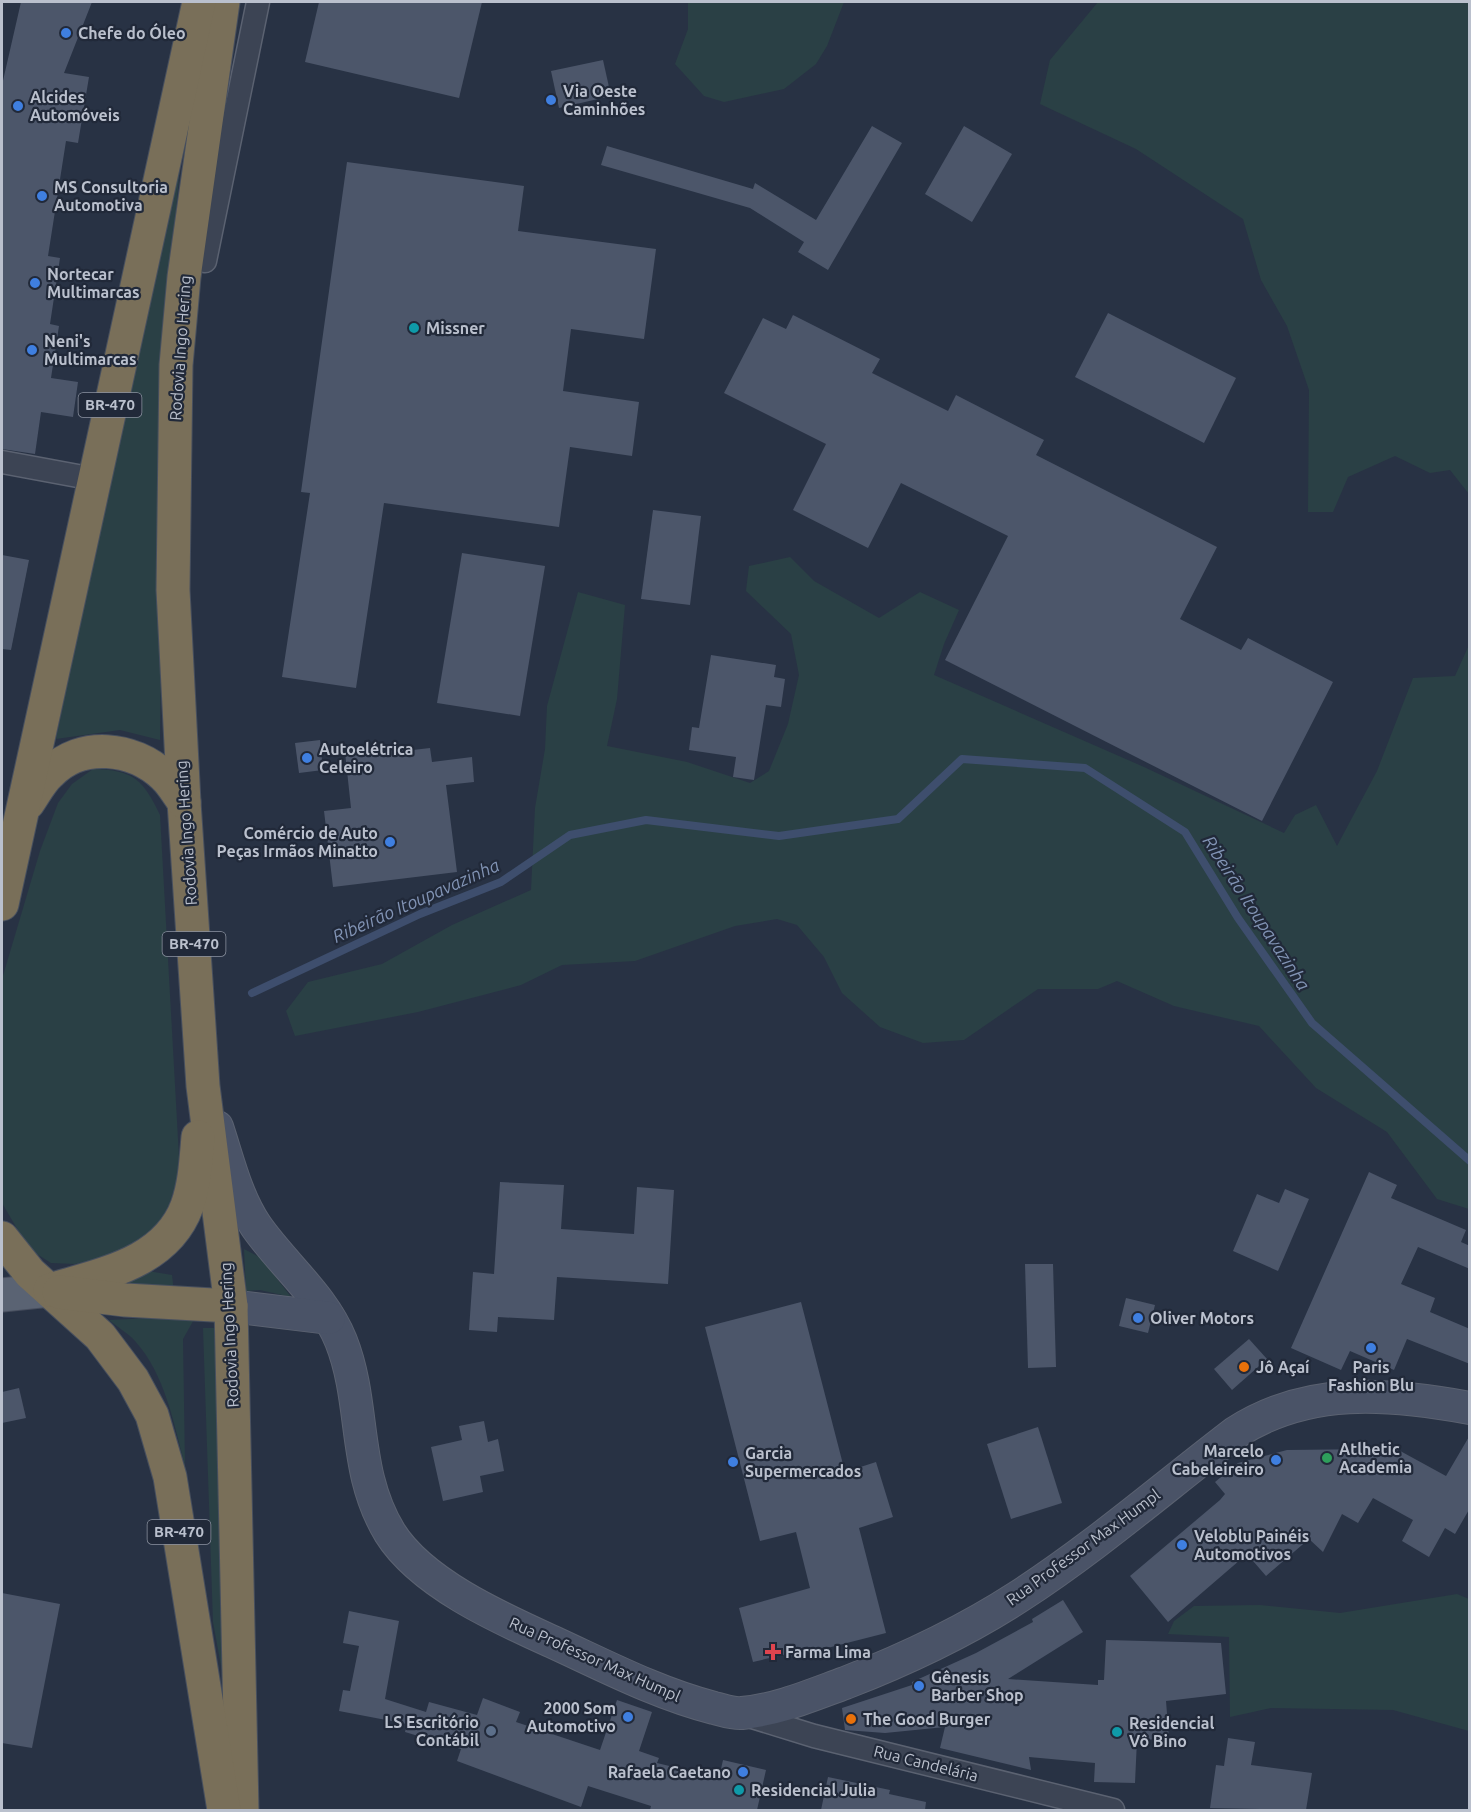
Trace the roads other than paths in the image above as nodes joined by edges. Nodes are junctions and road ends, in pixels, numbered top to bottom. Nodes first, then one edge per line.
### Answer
1 (199, 2) edge
2 (223, 2) edge
3 (258, 2) edge
4 (205, 261) dead end
5 (2, 462) edge
6 (94, 479) junction
7 (184, 802) junction
8 (23, 809) junction
9 (2, 904) edge
10 (204, 1086) junction
11 (2, 1238) edge
12 (50, 1290) junction
13 (2, 1295) edge
14 (231, 1306) junction
15 (329, 1318) junction
16 (1470, 1408) edge
17 (739, 1713) junction
18 (224, 1810) edge
19 (242, 1810) edge
20 (1113, 1810) edge

1 - 6 highway, BR-470
2 - 7 highway, Rodovia Ingo Hering / BR-470
3 - 4 street, Rodovia Ingo Hering
5 - 6 street
6 - 8 highway, BR-470
7 - 8 highway
7 - 10 highway, Rodovia Ingo Hering / BR-470
8 - 9 highway, BR-470
10 - 12 highway
10 - 14 highway, Rodovia Ingo Hering / BR-470
10 - 15 street, Rua Professor Max Humpl
11 - 12 highway, BR-470
12 - 13 main road
12 - 14 highway
12 - 18 highway, BR-470
14 - 15 street
14 - 19 highway, Rodovia Ingo Hering / BR-470
15 - 17 street, Rua Professor Max Humpl
16 - 17 street, Rua Professor Max Humpl
17 - 20 street, Rua Candelária

